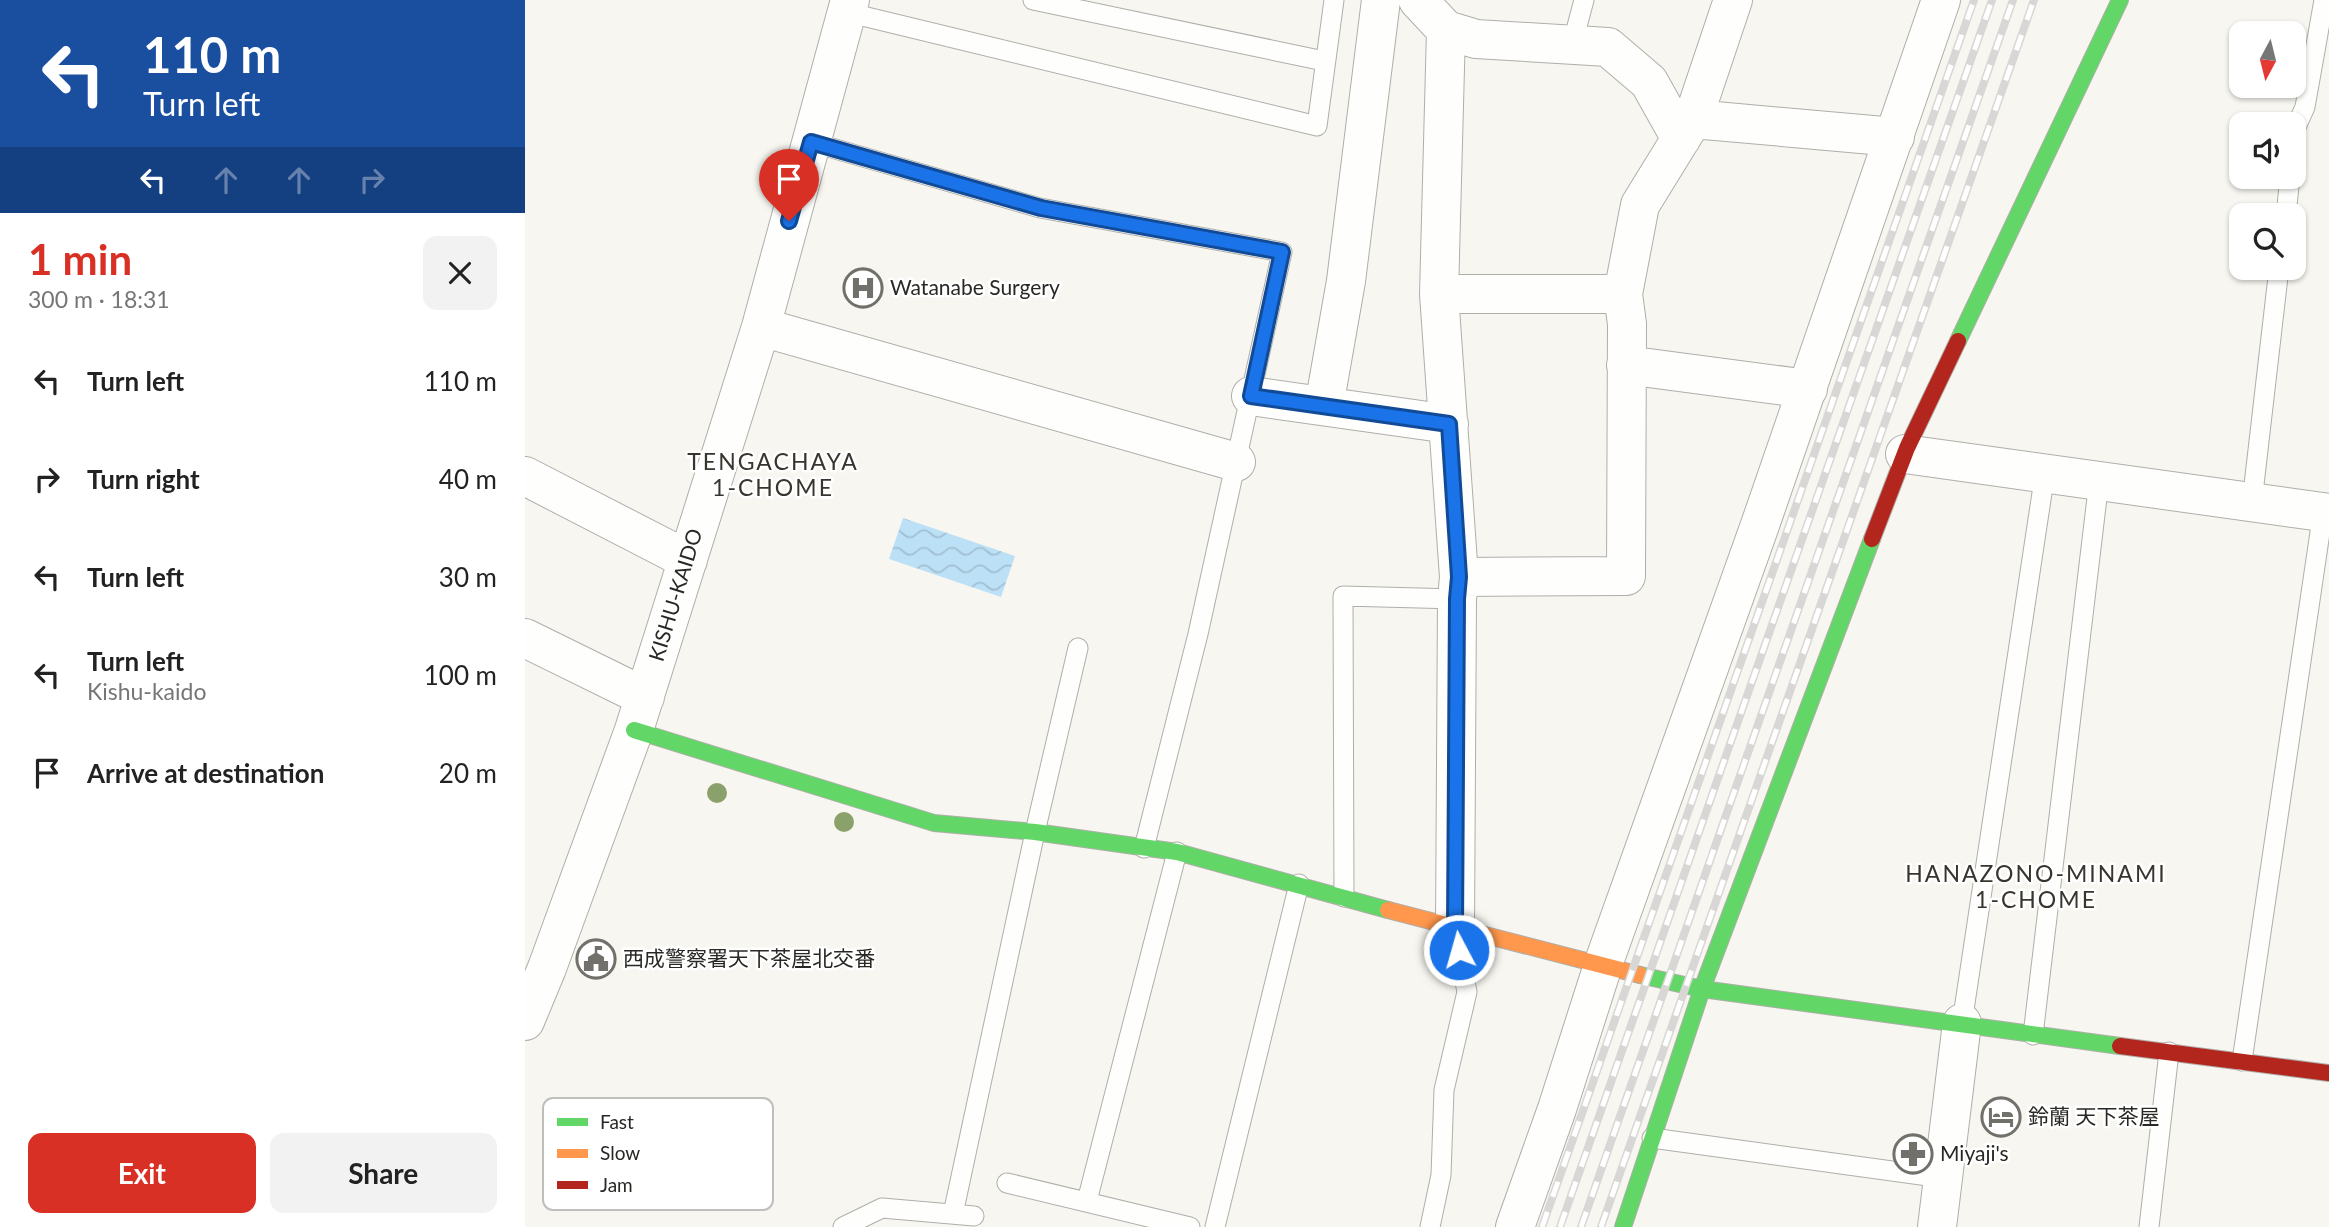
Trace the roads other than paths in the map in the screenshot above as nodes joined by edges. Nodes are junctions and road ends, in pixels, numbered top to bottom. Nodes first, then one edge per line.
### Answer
1 (1033, 0) edge
2 (1334, 0) edge
3 (1381, 0) edge
4 (1418, 0) edge
5 (1584, 0) edge
6 (1733, 0) edge
7 (1941, 0) edge
8 (2120, 0) edge
9 (2324, 0) edge
10 (848, 6) edge
11 (1446, 30) junction
12 (1572, 45) junction
13 (1324, 61) junction
14 (2303, 112) edge
15 (1687, 129) junction
16 (1895, 137) junction
17 (811, 142) junction
18 (2278, 280) edge
19 (1439, 294) junction
20 (1623, 294) junction
21 (761, 327) junction
22 (1626, 365) junction
23 (1808, 389) junction
24 (1251, 396) junction
25 (1324, 406) junction
26 (1449, 424) junction
27 (1905, 454) junction
28 (1236, 462) junction
29 (2045, 473) junction
30 (525, 476) edge
31 (2099, 481) junction
32 (2252, 502) junction
33 (2326, 512) edge
34 (688, 559) junction
35 (1458, 588) junction
36 (525, 638) edge
37 (1078, 648) dead end
38 (639, 713) junction
39 (1035, 832) junction
40 (1144, 848) junction
41 (1177, 852) junction
42 (1299, 884) junction
43 (1344, 897) junction
44 (1455, 929) junction
45 (1602, 967) junction
46 (1702, 989) junction
47 (525, 1021) edge
48 (1962, 1023) junction
49 (2033, 1035) junction
50 (2169, 1052) junction
51 (2242, 1060) junction
52 (2329, 1073) edge
53 (1652, 1138) junction
54 (1943, 1178) junction
55 (1007, 1183) dead end
56 (1087, 1201) junction
57 (953, 1214) junction
58 (974, 1216) dead end
59 (843, 1227) edge
60 (1190, 1227) edge
61 (1215, 1227) edge
62 (1430, 1227) edge
63 (1515, 1227) edge
64 (1623, 1227) edge
65 (1937, 1227) edge
66 (2150, 1227) edge

1 - 13 lane
2 - 13 lane
3 - 25 street
4 - 11 street
5 - 12 lane
6 - 15 street
7 - 16 street
8 - 27 street
9 - 14 lane
10 - 13 lane
10 - 17 street, KISHU-KAIDO
11 - 12 street
11 - 19 street
12 - 15 street
15 - 16 street
15 - 20 street
16 - 23 street
17 - 21 street, KISHU-KAIDO
17 - 24 lane
18 - 32 lane
19 - 20 street
19 - 26 street
20 - 22 street
21 - 28 street
21 - 34 street, KISHU-KAIDO
22 - 23 street
22 - 35 street
23 - 45 street
24 - 25 street
24 - 28 lane
25 - 26 street
26 - 35 street
27 - 29 street
27 - 46 street
28 - 40 lane
29 - 31 street
29 - 48 lane
30 - 34 street
31 - 32 street
31 - 49 lane
32 - 33 street
33 - 51 lane
34 - 38 street, KISHU-KAIDO
35 - 43 lane
35 - 44 street
36 - 38 street
37 - 39 lane
38 - 39 street
38 - 47 street, KISHU-KAIDO
39 - 40 street
39 - 57 lane
40 - 41 street
41 - 42 street
41 - 56 lane
42 - 43 street
42 - 61 lane
43 - 44 street
44 - 45 street
44 - 62 lane
45 - 46 street
45 - 63 street
46 - 48 street
46 - 53 street
48 - 49 street
48 - 54 street
49 - 50 street
50 - 51 street
50 - 66 lane
51 - 52 street
53 - 54 lane
53 - 64 street
54 - 65 street
55 - 56 lane
56 - 60 lane
57 - 58 lane
57 - 59 lane

